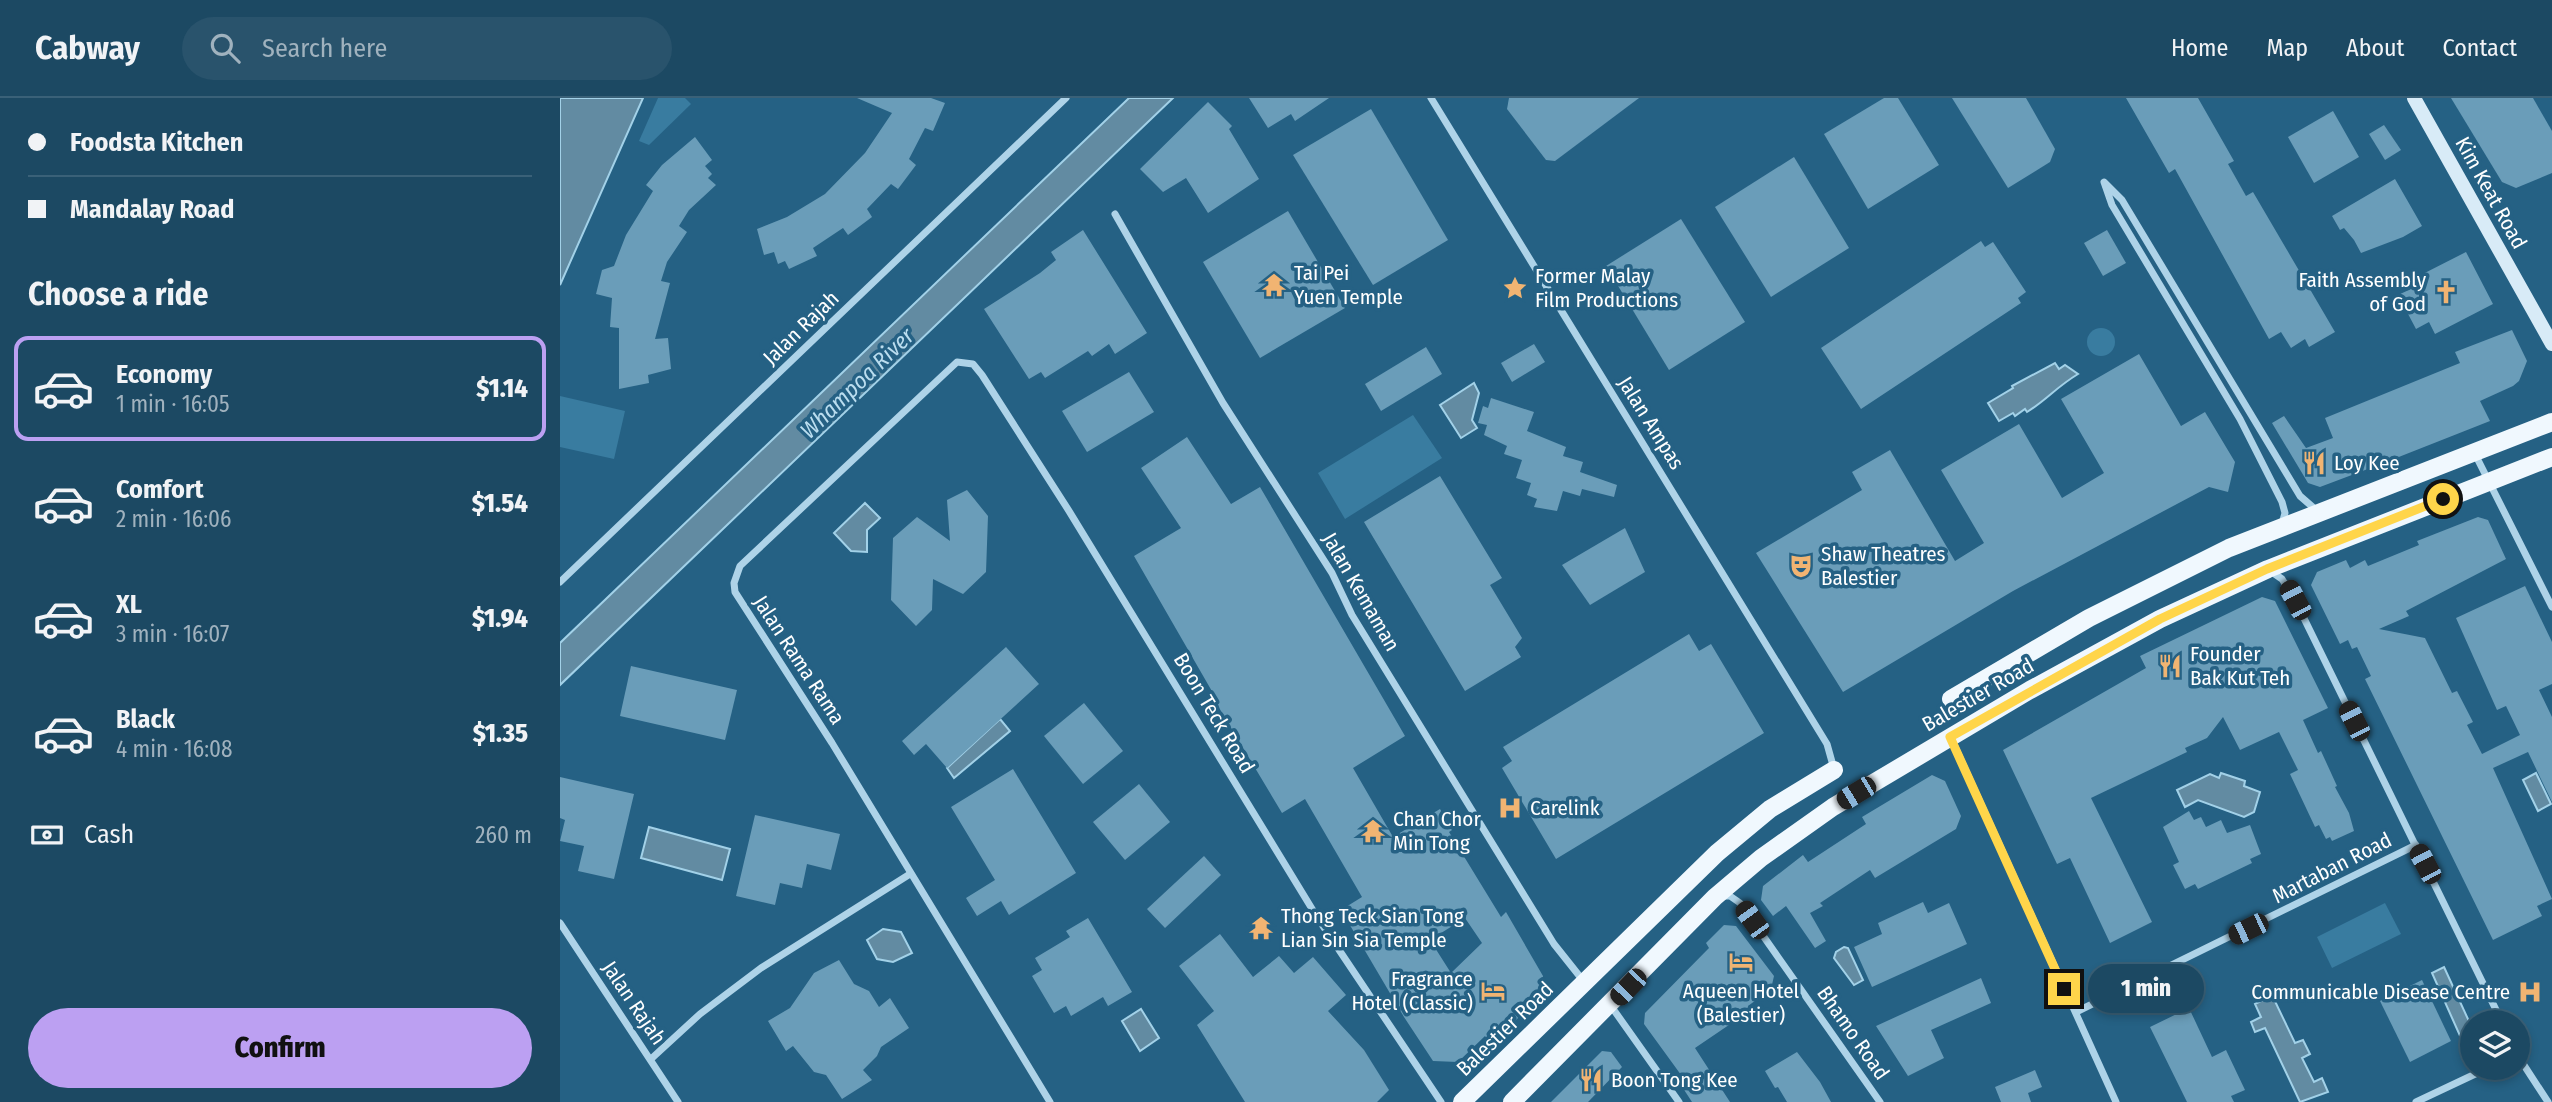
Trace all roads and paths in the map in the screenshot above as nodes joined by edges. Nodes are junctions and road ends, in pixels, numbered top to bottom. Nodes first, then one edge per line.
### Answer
1 (1066, 98) edge
2 (1431, 98) edge
3 (2414, 98) edge
4 (1115, 214) dead end
5 (2552, 344) edge
6 (948, 367) joint
7 (2552, 422) edge
8 (2475, 453) junction
9 (2552, 457) edge
10 (2489, 481) junction
11 (2318, 511) junction
12 (2282, 525) junction
13 (2267, 569) junction
14 (560, 582) edge
15 (2552, 607) edge
16 (1951, 699) dead end
17 (1950, 737) junction
18 (1834, 770) joint
19 (2416, 845) junction
20 (910, 874) junction
21 (1715, 897) junction
22 (560, 923) edge
23 (1585, 983) junction
24 (1610, 1005) junction
25 (2496, 1010) edge
26 (2076, 1012) junction
27 (651, 1059) junction
28 (2530, 1074) edge
29 (2463, 1080) edge
30 (678, 1102) edge
31 (1050, 1102) edge
32 (1441, 1102) edge
33 (1462, 1102) edge
34 (1512, 1102) edge
35 (1679, 1102) edge
36 (1880, 1102) edge
37 (2116, 1102) edge
38 (2416, 1102) edge
39 (2548, 1102) edge

1 - 14 street, Jalan Rajah
2 - 18 street, Jalan Ampas
3 - 5 street, Kim Keat Road
4 - 23 street, Jalan Kemaman
6 - 20 street, Jalan Rama Rama
6 - 32 street, Boon Teck Road
7 - 8 main road, Balestier Road
8 - 10 street
8 - 11 main road, Balestier Road
9 - 10 main road, Balestier Road
10 - 13 main road, Balestier Road
10 - 15 street
11 - 12 main road, Balestier Road
11 - 12 street
12 - 16 main road, Balestier Road
13 - 17 main road, Balestier Road
13 - 19 street, Martaban Road
17 - 21 main road, Balestier Road
17 - 26 street
18 - 23 main road, Balestier Road
19 - 25 street, Martaban Road
19 - 26 street, Martaban Road
20 - 27 street
20 - 31 street, Jalan Rama Rama
21 - 24 main road, Balestier Road
21 - 36 street, Bhamo Road
22 - 27 street, Jalan Rajah
23 - 33 main road, Balestier Road
24 - 34 main road, Balestier Road
24 - 35 street
26 - 37 street
27 - 30 street, Jalan Rajah
28 - 39 street
29 - 38 street

